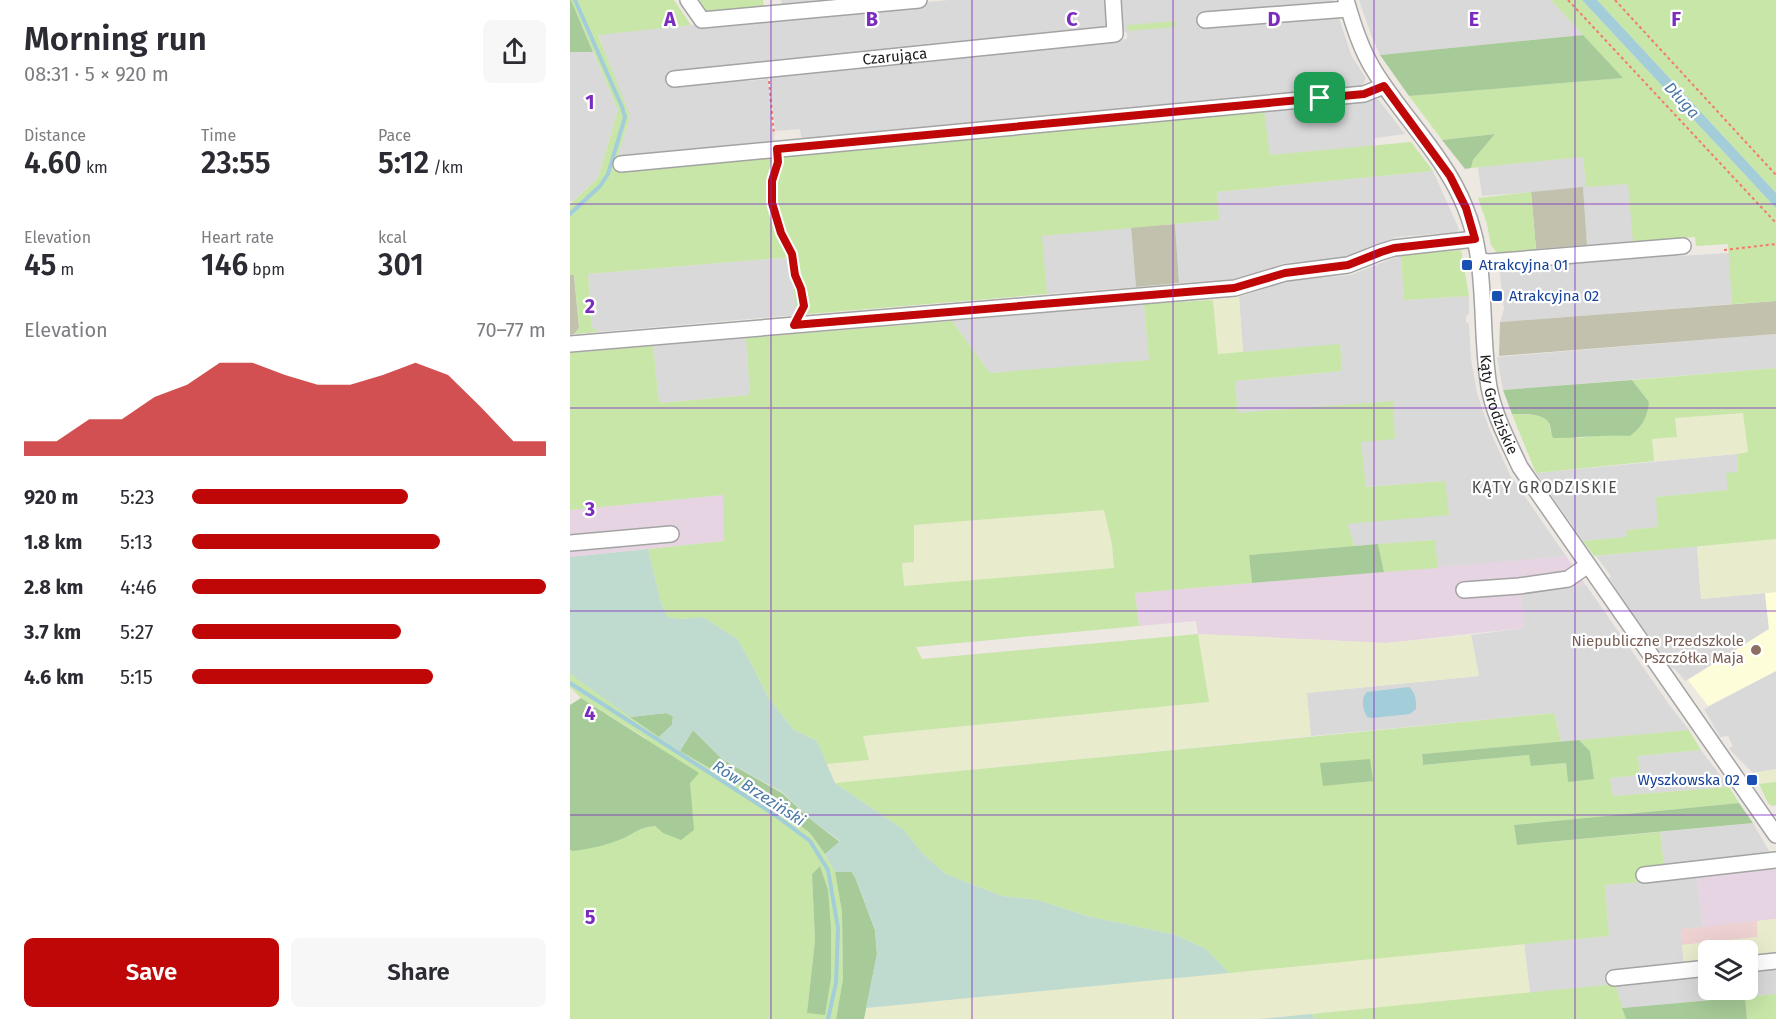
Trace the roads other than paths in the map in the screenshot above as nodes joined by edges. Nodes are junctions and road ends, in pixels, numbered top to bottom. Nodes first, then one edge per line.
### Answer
1 (688, 0) edge
2 (919, 0) edge
3 (1113, 0) edge
4 (1347, 4) edge
5 (1205, 20) dead end
6 (674, 79) dead end
7 (1384, 86) junction
8 (621, 164) dead end
9 (1475, 239) junction
10 (1683, 246) dead end
11 (1480, 261) junction
12 (570, 344) edge
13 (671, 534) dead end
14 (570, 543) edge
15 (1588, 565) junction
16 (1464, 590) dead end
17 (1774, 826) edge
18 (1776, 860) edge
19 (1644, 875) dead end
20 (1776, 961) edge
21 (1758, 963) edge
22 (1698, 969) edge
23 (1614, 978) dead end

1 - 2 street
3 - 6 street, Czarująca
4 - 5 street
4 - 7 street, Kąty Grodziskie
7 - 8 street
7 - 9 street, Kąty Grodziskie
9 - 11 street, Kąty Grodziskie
9 - 12 street
10 - 11 street
11 - 15 street, Kąty Grodziskie
13 - 14 street
15 - 16 street
15 - 17 street, Kąty Grodziskie
18 - 19 street
20 - 21 street
22 - 23 street

